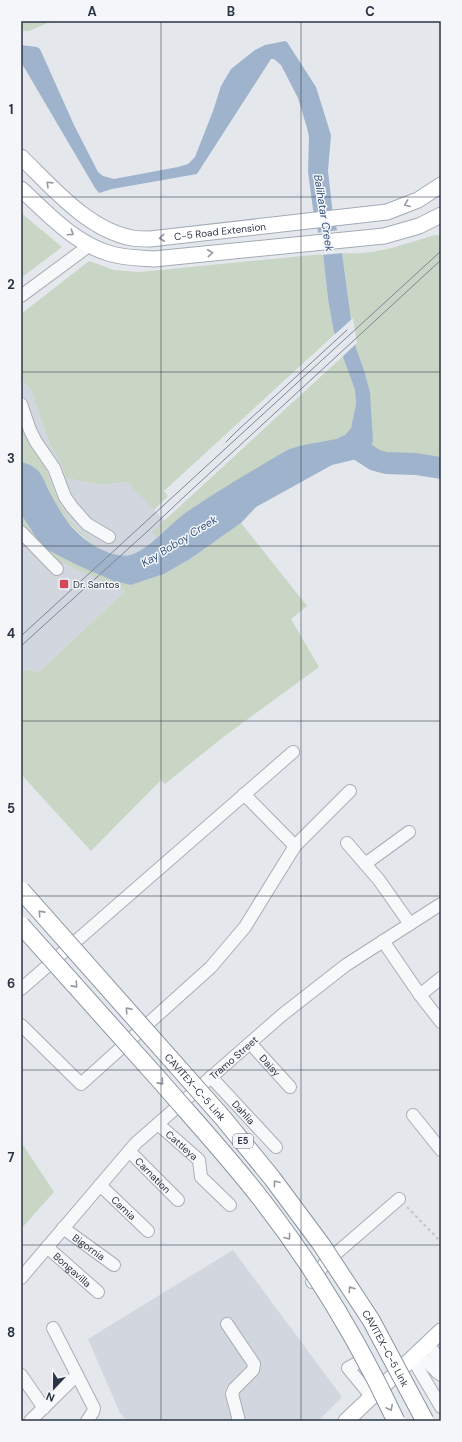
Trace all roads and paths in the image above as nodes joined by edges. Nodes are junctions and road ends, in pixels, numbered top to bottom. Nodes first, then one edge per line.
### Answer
1 (21, 157) edge
2 (441, 185) edge
3 (21, 189) edge
4 (441, 215) edge
5 (90, 245) junction
6 (21, 296) edge
7 (21, 404) edge
8 (21, 532) edge
9 (109, 537) dead end
10 (57, 569) dead end
11 (293, 752) dead end
12 (350, 791) dead end
13 (244, 794) junction
14 (409, 832) dead end
15 (347, 843) dead end
16 (295, 846) junction
17 (365, 864) junction
18 (21, 890) edge
19 (441, 904) edge
20 (21, 924) edge
21 (410, 924) junction
22 (383, 941) junction
23 (441, 978) edge
24 (21, 989) edge
25 (420, 995) junction
26 (441, 1022) edge
27 (21, 1025) edge
28 (250, 1043) junction
29 (211, 1077) junction
30 (290, 1087) dead end
31 (412, 1115) dead end
32 (158, 1124) junction
33 (276, 1147) dead end
34 (129, 1150) junction
35 (441, 1150) edge
36 (100, 1185) junction
37 (399, 1199) joint
38 (178, 1200) dead end
39 (230, 1205) dead end
40 (63, 1228) junction
41 (148, 1231) dead end
42 (441, 1242) edge
43 (47, 1247) junction
44 (114, 1265) dead end
45 (21, 1278) edge
46 (98, 1292) dead end
47 (227, 1324) dead end
48 (53, 1328) dead end
49 (441, 1331) edge
50 (419, 1351) junction
51 (441, 1360) edge
52 (21, 1375) edge
53 (77, 1375) junction
54 (441, 1375) edge
55 (371, 1396) junction
56 (441, 1407) edge
57 (44, 1408) junction
58 (30, 1421) edge
59 (86, 1421) edge
60 (239, 1421) edge
61 (346, 1421) edge
62 (396, 1421) edge
63 (425, 1421) edge

2 -> 1 main road, C-5 Road Extension
3 -> 5 main road
5 -> 4 main road
5 - 6 street
7 - 9 street
8 - 10 street
11 - 13 street
12 - 16 street
13 - 16 street
13 - 24 street
14 - 17 street
15 - 17 street
16 - 27 street
17 - 21 street
63 -> 18 highway, CAVITEX–C-5 Link / E5, bridge
19 - 21 street, Tramo Street
20 -> 62 highway, E5, bridge
21 - 22 street, Tramo Street
22 - 25 street
22 - 28 street, Tramo Street
23 - 25 street
25 - 26 street
28 - 29 street, Tramo Street
28 - 30 street, Daisy
29 - 32 street, Tramo Street
29 - 33 street, Dahlia
31 - 35 street
32 - 34 street, Tramo Street
32 - 39 street, Cattleya
34 - 36 street, Tramo Street
34 - 38 street, Carnation
36 - 40 street, Tramo Street
36 - 41 street, Camia
37 - 42 path
37 - 55 street
40 - 43 street, Tramo Street
40 - 44 street, Bigornia
43 - 45 street, Tramo Street
43 - 46 street, Bongavilla
47 - 60 street
48 - 53 street
49 - 50 main road
50 - 51 street
50 - 54 street
50 - 55 main road
50 - 56 street
52 - 57 street
53 - 57 street
53 - 59 street
55 - 61 main road
57 - 58 street

